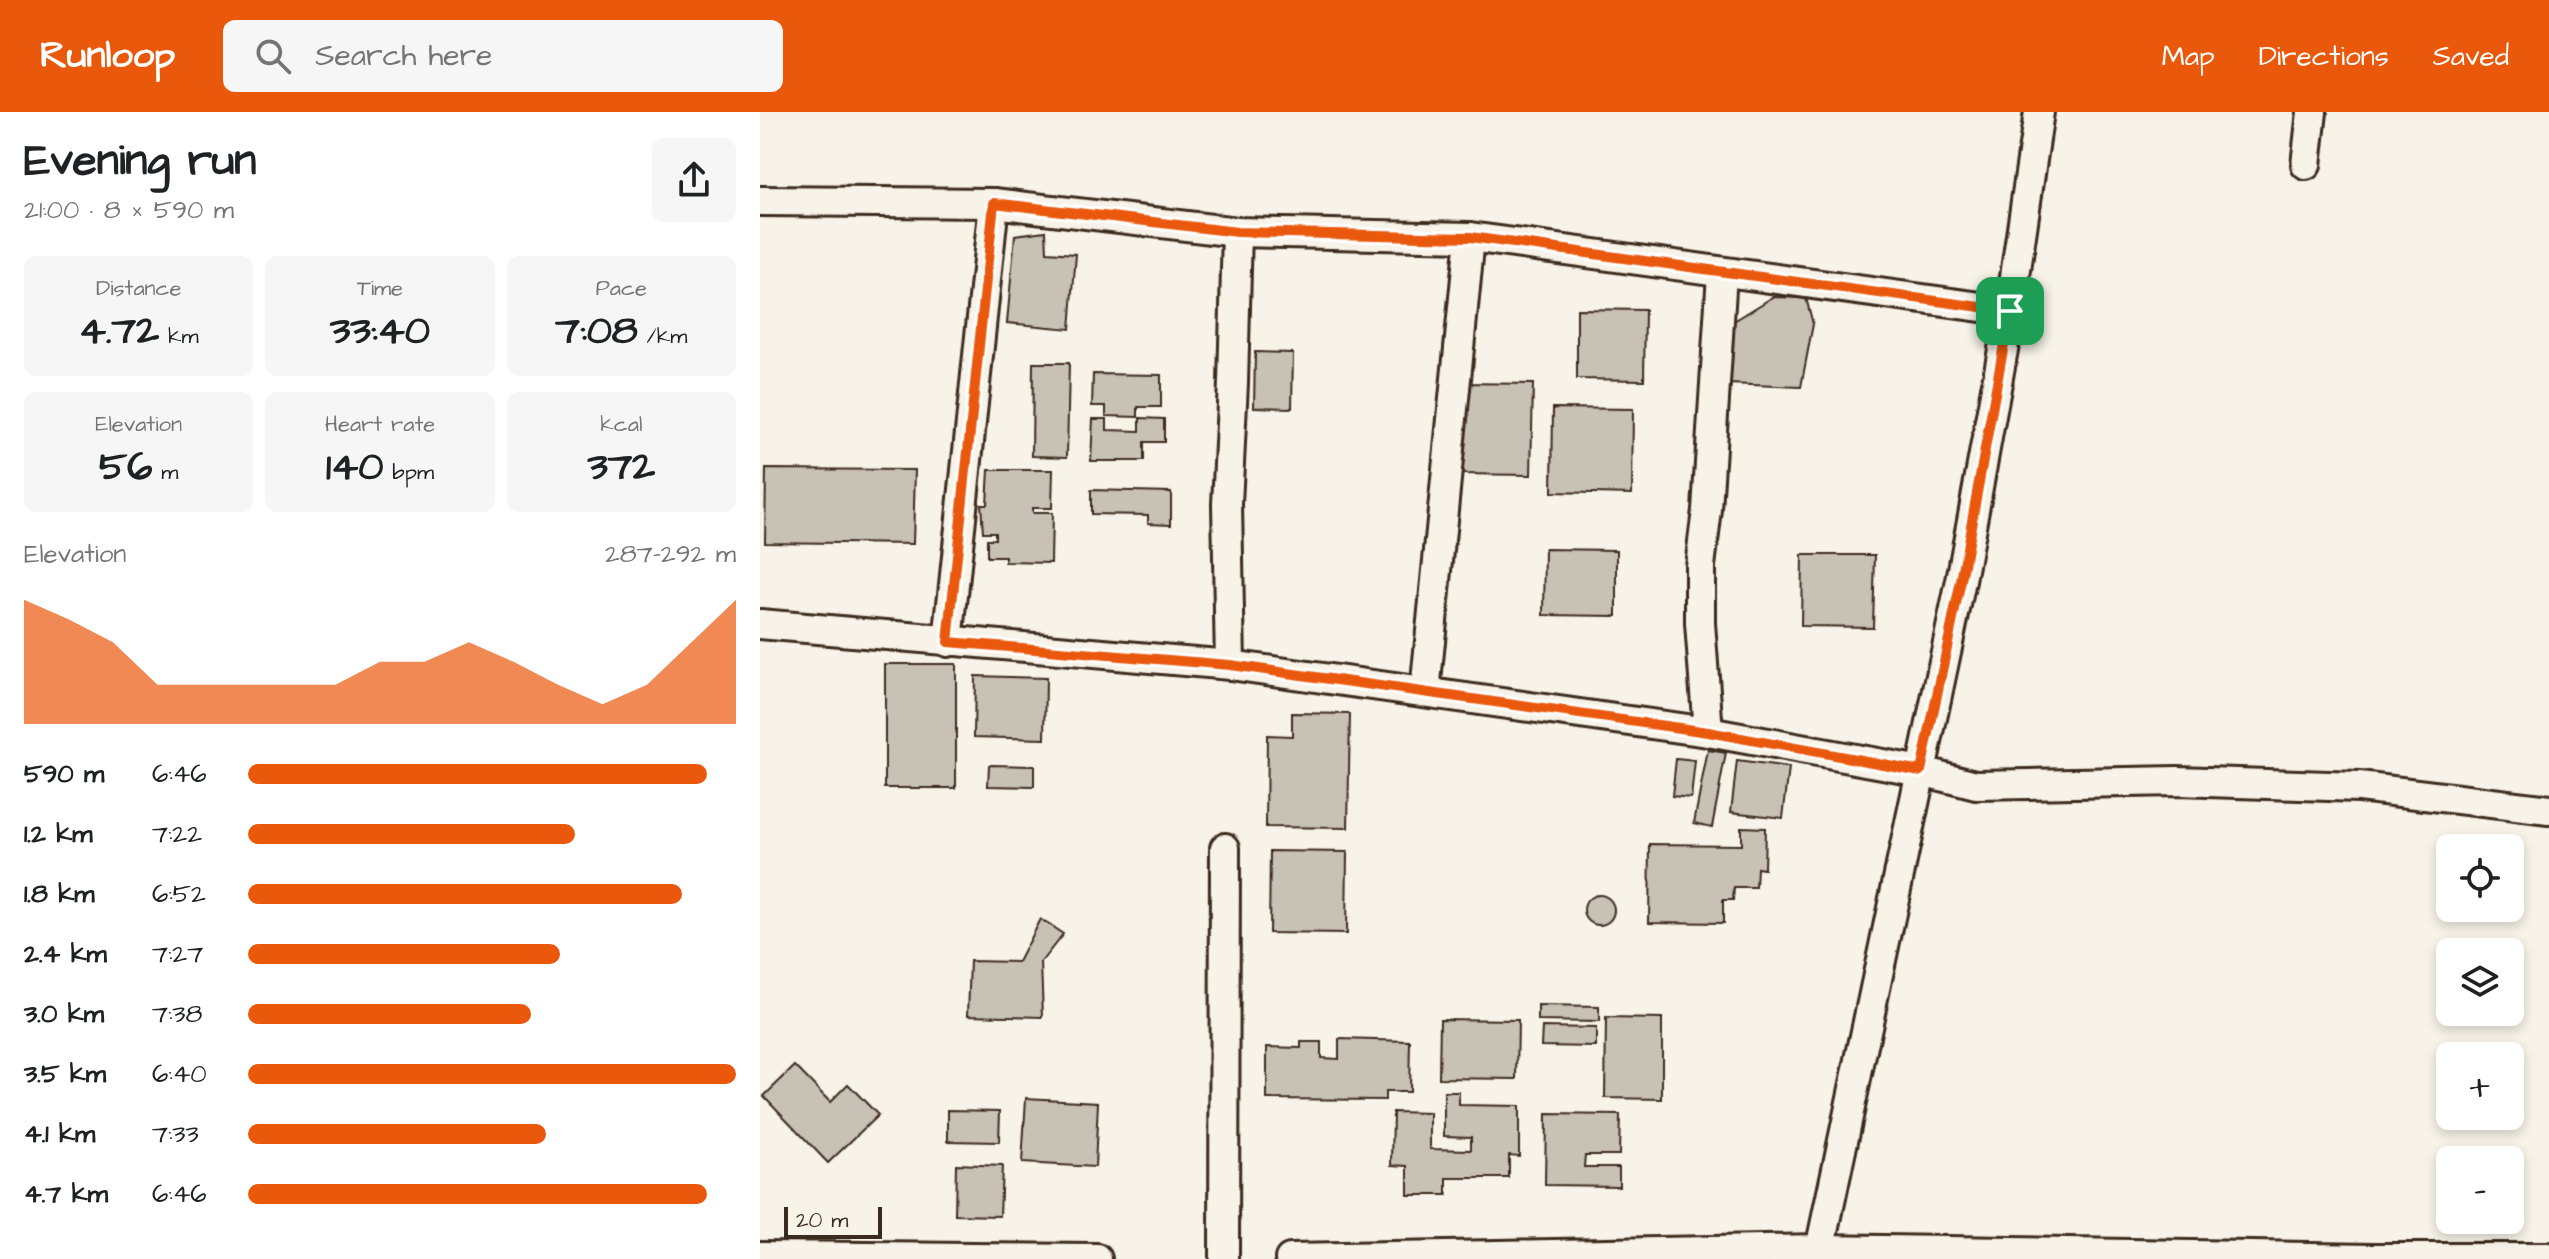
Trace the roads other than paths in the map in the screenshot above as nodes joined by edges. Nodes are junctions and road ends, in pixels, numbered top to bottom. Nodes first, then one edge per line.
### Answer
1 (2039, 112) edge
2 (2312, 112) edge
3 (2306, 165) dead end
4 (760, 201) edge
5 (994, 203) junction
6 (1237, 232) junction
7 (1470, 237) junction
8 (1722, 273) junction
9 (2010, 311) junction
10 (760, 624) edge
11 (948, 642) junction
12 (1230, 665) junction
13 (1425, 692) junction
14 (1708, 732) junction
15 (1921, 771) junction
16 (2549, 810) edge
17 (1225, 848) dead end
18 (1819, 1254) edge
19 (760, 1256) edge
20 (2549, 1258) edge
21 (1097, 1259) edge
22 (1224, 1259) edge
23 (1290, 1259) edge
24 (2375, 1259) edge

1 - 9 street
2 - 3 street
4 - 5 street
5 - 6 street
5 - 11 street
6 - 7 street
6 - 12 street
7 - 8 street
7 - 13 street
8 - 9 street
8 - 14 street
9 - 15 street
10 - 11 street
11 - 12 street
12 - 13 street
13 - 14 street
14 - 15 street
15 - 16 street
15 - 18 street
17 - 22 street
18 - 23 street
18 - 24 street
19 - 21 street
20 - 24 street

